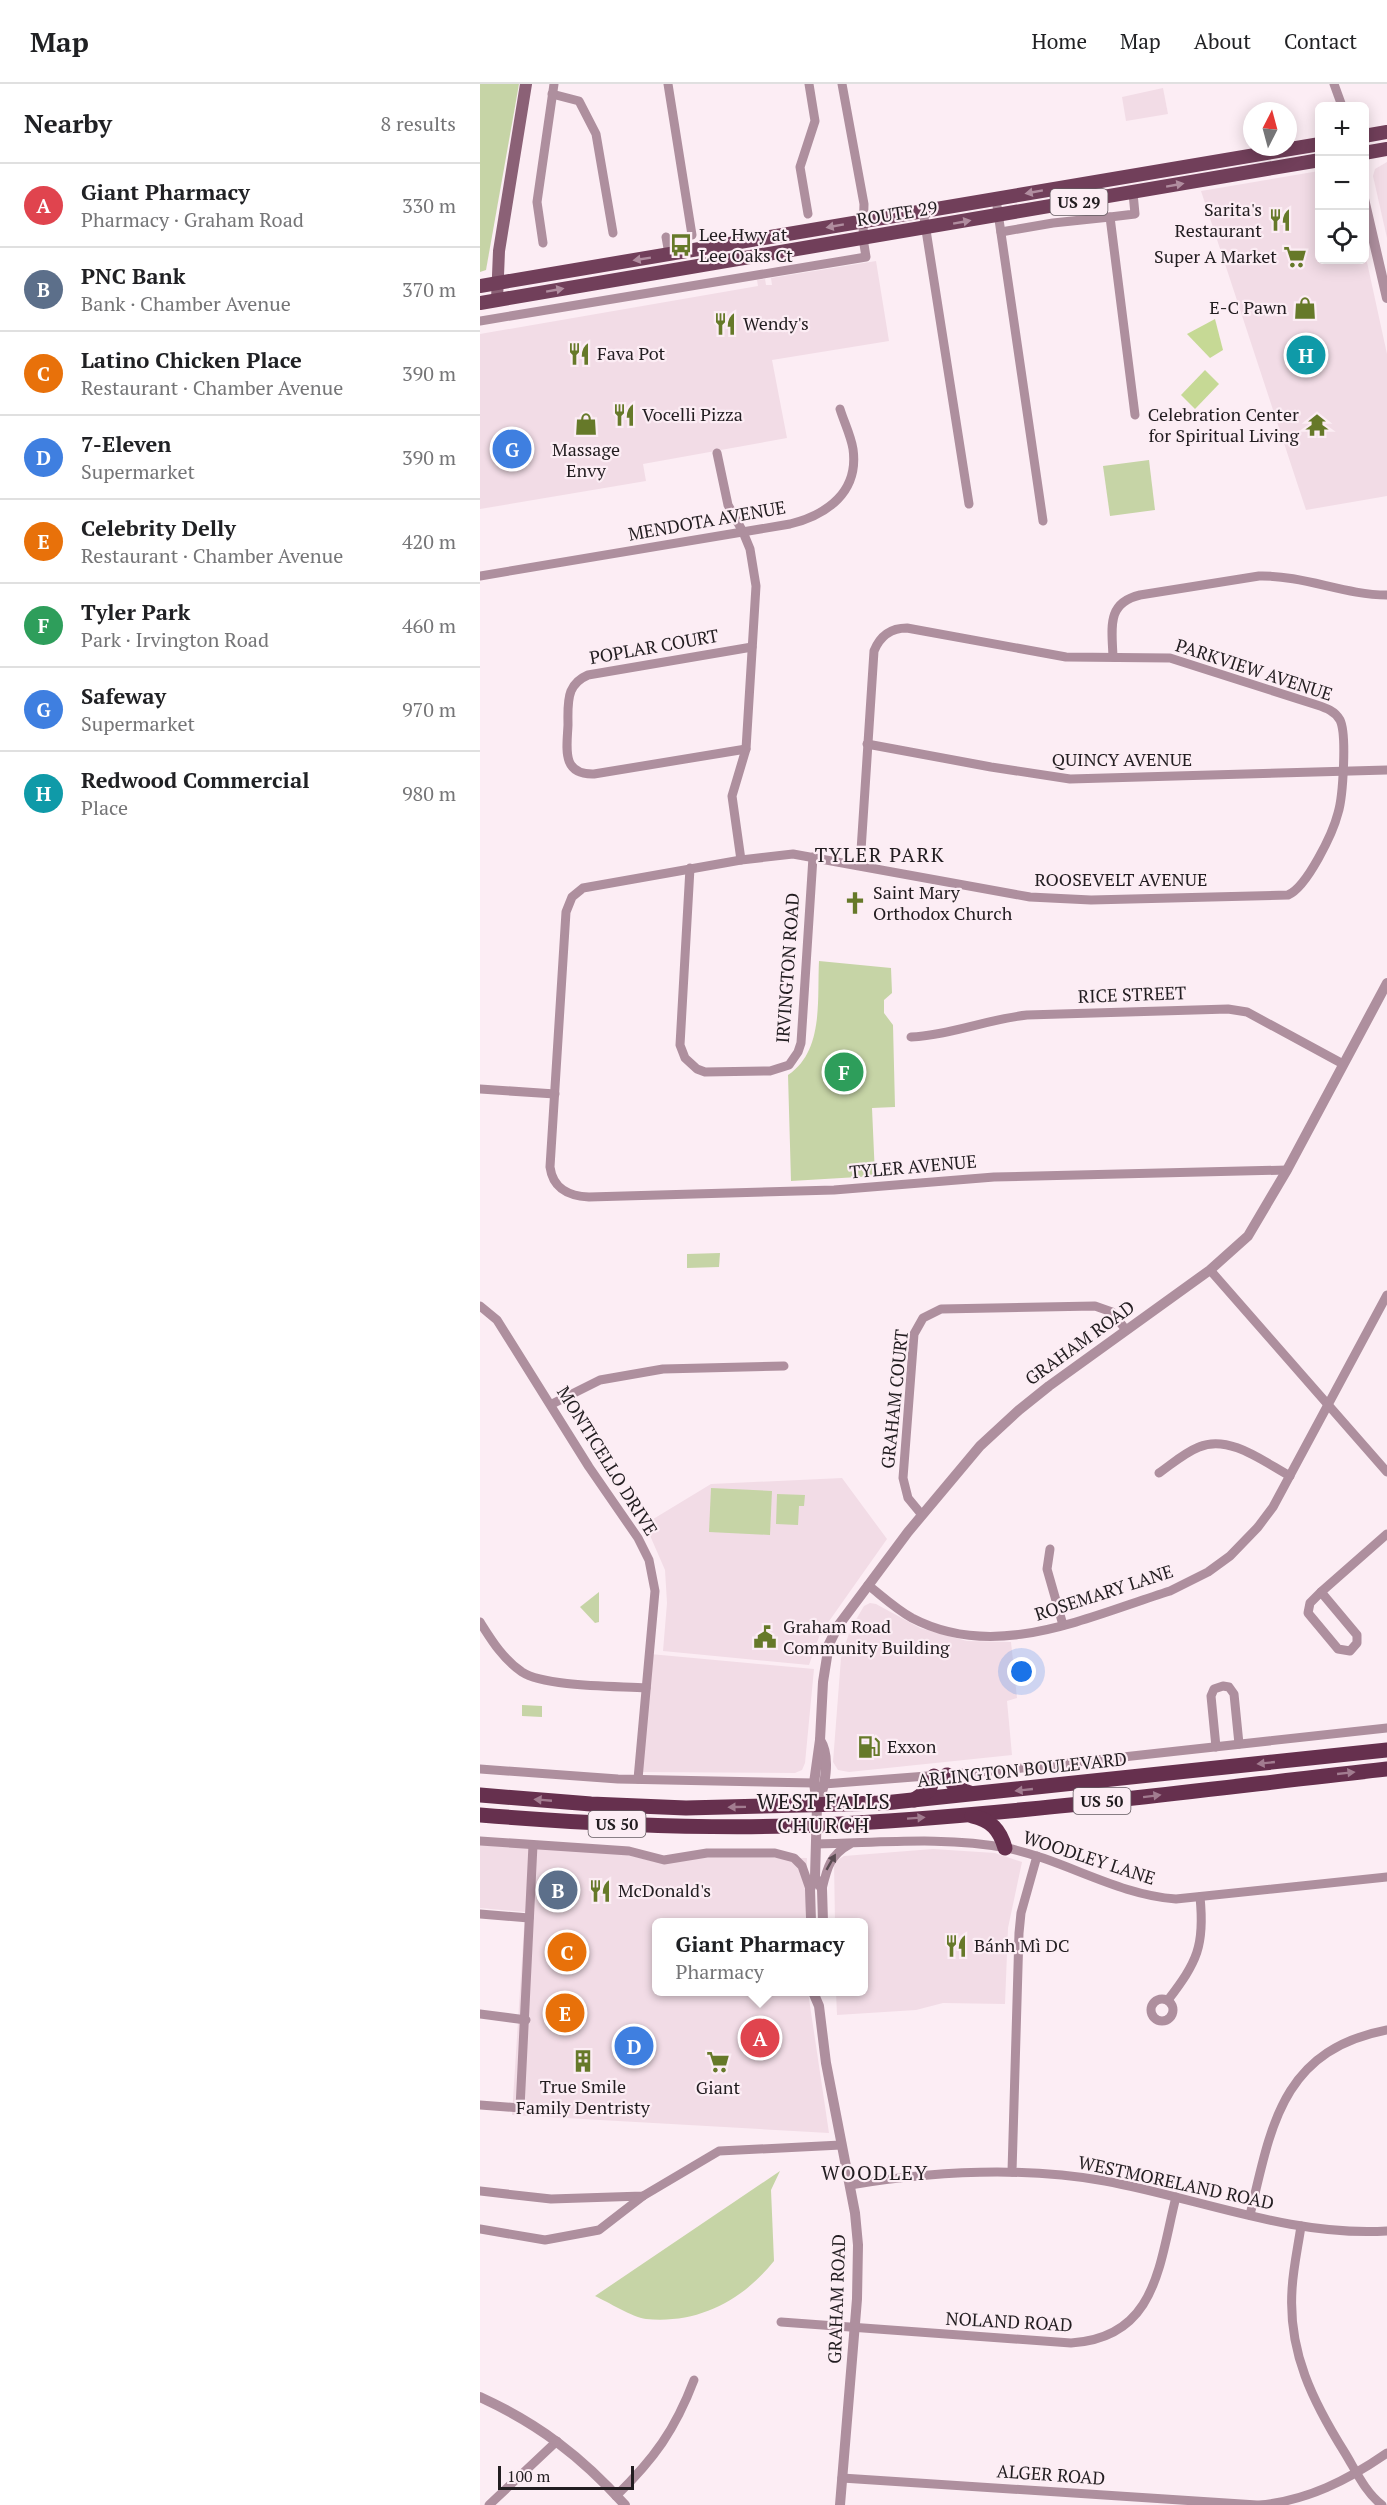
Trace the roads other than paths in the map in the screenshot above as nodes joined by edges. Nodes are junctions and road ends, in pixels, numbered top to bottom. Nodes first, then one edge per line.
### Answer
1 (526, 84) edge
2 (554, 84) edge
3 (668, 84) edge
4 (809, 84) edge
5 (842, 84) edge
6 (1334, 84) edge
7 (552, 94) junction
8 (1341, 102) edge
9 (1387, 132) edge
10 (1369, 135) edge
11 (1315, 145) edge
12 (1387, 149) edge
13 (1369, 152) edge
14 (1315, 161) edge
15 (1133, 193) junction
16 (996, 199) junction
17 (1367, 210) edge
18 (923, 211) junction
19 (808, 214) dead end
20 (998, 215) junction
21 (1110, 217) junction
22 (863, 221) junction
23 (925, 228) junction
24 (1001, 232) junction
25 (613, 233) dead end
26 (692, 235) dead end
27 (666, 237) dead end
28 (863, 238) junction
29 (543, 243) dead end
30 (669, 254) junction
31 (739, 259) junction
32 (743, 278) junction
33 (498, 283) junction
34 (480, 286) edge
35 (1387, 298) edge
36 (497, 300) junction
37 (480, 303) edge
38 (500, 318) junction
39 (480, 321) edge
40 (840, 409) dead end
41 (1135, 415) dead end
42 (717, 453) dead end
43 (969, 504) dead end
44 (1043, 521) dead end
45 (743, 532) junction
46 (480, 576) edge
47 (1387, 595) edge
48 (752, 647) junction
49 (1113, 657) junction
50 (867, 744) junction
51 (746, 749) junction
52 (1387, 770) edge
53 (1343, 771) junction
54 (813, 857) junction
55 (741, 860) junction
56 (860, 866) junction
57 (690, 868) junction
58 (1387, 983) edge
59 (911, 1037) dead end
60 (1343, 1064) junction
61 (480, 1089) edge
62 (555, 1094) junction
63 (1287, 1170) junction
64 (1210, 1270) junction
65 (1387, 1295) edge
66 (480, 1306) edge
67 (915, 1310) dead end
68 (923, 1318) junction
69 (1126, 1330) junction
70 (784, 1366) dead end
71 (552, 1404) junction
72 (1328, 1405) junction
73 (1387, 1472) edge
74 (1160, 1473) dead end
75 (1290, 1476) junction
76 (922, 1515) junction
77 (1387, 1534) edge
78 (1050, 1550) dead end
79 (868, 1585) junction
80 (1321, 1592) junction
81 (480, 1622) edge
82 (1063, 1625) junction
83 (646, 1688) junction
84 (1387, 1728) edge
85 (1239, 1744) junction
86 (1216, 1747) junction
87 (1387, 1750) edge
88 (480, 1769) edge
89 (1387, 1769) edge
90 (940, 1775) junction
91 (638, 1779) junction
92 (819, 1784) junction
93 (979, 1794) junction
94 (480, 1795) edge
95 (914, 1800) junction
96 (817, 1805) junction
97 (480, 1815) edge
98 (960, 1815) junction
99 (816, 1825) junction
100 (480, 1841) edge
101 (852, 1843) junction
102 (816, 1844) junction
103 (533, 1845) junction
104 (1005, 1848) junction
105 (1037, 1856) junction
106 (815, 1877) junction
107 (1387, 1877) edge
108 (810, 1889) junction
109 (822, 1889) junction
110 (1200, 1897) junction
111 (480, 1914) edge
112 (529, 1918) junction
113 (811, 1918) edge
114 (823, 1918) edge
115 (815, 1996) edge
116 (822, 1996) edge
117 (1168, 2000) dead end
118 (819, 2006) junction
119 (480, 2014) edge
120 (526, 2020) junction
121 (1387, 2030) edge
122 (480, 2104) edge
123 (841, 2145) junction
124 (1012, 2172) junction
125 (850, 2185) junction
126 (480, 2191) edge
127 (644, 2196) junction
128 (1176, 2197) junction
129 (1250, 2215) junction
130 (1302, 2226) junction
131 (480, 2229) edge
132 (1387, 2231) edge
133 (781, 2322) dead end
134 (854, 2328) junction
135 (694, 2380) dead end
136 (480, 2397) edge
137 (557, 2441) junction
138 (1387, 2453) edge
139 (1356, 2471) junction
140 (842, 2478) junction
141 (616, 2496) junction
142 (1293, 2503) edge
143 (489, 2505) edge
144 (625, 2505) edge
145 (840, 2505) edge
146 (1258, 2505) edge
147 (1382, 2505) edge

1 - 33 main road
2 - 7 street
3 - 26 street
4 - 19 street
5 - 22 street
6 - 8 street
7 - 25 street
7 - 29 street
9 - 10 main road
11 -> 16 main road, ROUTE 29 / US 29
12 - 13 main road
15 -> 14 main road, ROUTE 29 / US 29
15 - 20 main road, ROUTE 29 / US 29
15 - 21 street
16 - 18 main road, ROUTE 29 / US 29
16 - 20 street
17 - 35 street
18 - 22 main road, ROUTE 29 / US 29
18 - 23 street
23 -> 20 main road, ROUTE 29 / US 29
20 - 24 street
21 - 24 street
21 - 41 street
22 - 28 street
22 -> 30 main road, ROUTE 29 / US 29
23 - 28 main road, ROUTE 29 / US 29
23 - 43 street
24 - 44 street
27 - 30 street
28 - 31 main road, ROUTE 29 / US 29
28 - 32 street
30 -> 33 main road, ROUTE 29 / US 29
31 - 32 street
36 -> 31 main road, ROUTE 29 / US 29
32 - 38 street
33 - 34 main road, ROUTE 29 / US 29
33 - 36 main road
36 - 37 main road, ROUTE 29 / US 29
36 - 38 street
38 - 39 street
40 - 45 street, MENDOTA AVENUE
42 - 45 street
45 - 46 street, MENDOTA AVENUE
45 - 48 street
47 - 49 street
48 - 51 street
48 - 51 street, POPLAR COURT
49 - 50 street, PARKVIEW AVENUE
49 - 53 street, PARKVIEW AVENUE
50 - 53 street, QUINCY AVENUE
50 - 56 street
51 - 55 street
52 - 53 street
53 - 56 street, ROOSEVELT AVENUE
54 - 55 street, ROOSEVELT AVENUE
54 - 56 street, ROOSEVELT AVENUE
54 - 57 street, IRVINGTON ROAD
55 - 57 street, ROOSEVELT AVENUE
57 - 62 street, ROOSEVELT AVENUE
58 - 60 street, GRAHAM ROAD
59 - 60 street, RICE STREET
60 - 63 street, GRAHAM ROAD
61 - 62 street
62 - 63 street, TYLER AVENUE
63 - 64 street, GRAHAM ROAD
64 - 69 street, GRAHAM ROAD
64 - 72 street
65 - 72 street, ROSEMARY LANE
66 - 71 street, MONTICELLO DRIVE
67 - 68 street
68 - 69 street, GRAHAM COURT
68 - 76 street, GRAHAM COURT
69 - 76 street, GRAHAM ROAD
70 - 71 street
71 - 83 street, MONTICELLO DRIVE
72 - 73 street
72 - 75 street, ROSEMARY LANE
74 - 75 street
75 - 82 street, ROSEMARY LANE
76 - 79 street, GRAHAM ROAD
77 - 80 street
78 - 82 street
79 - 82 street, ROSEMARY LANE
79 - 92 street, GRAHAM ROAD
80 - 80 street
81 - 83 street
83 - 91 street, MONTICELLO DRIVE
84 - 85 street
85 - 86 street
85 - 86 street
86 - 90 street
87 -> 93 highway, ARLINGTON BOULEVARD / US 50
88 - 91 street
98 -> 89 highway, ARLINGTON BOULEVARD / US 50
90 - 92 street
90 - 93 highway
90 - 95 highway
91 - 92 street
92 - 96 street, GRAHAM ROAD
93 - 95 highway, ARLINGTON BOULEVARD / US 50
96 -> 94 highway, ARLINGTON BOULEVARD / US 50
95 - 96 highway, ARLINGTON BOULEVARD / US 50
96 - 99 street, GRAHAM ROAD
97 - 99 highway, ARLINGTON BOULEVARD / US 50
99 -> 98 highway, ARLINGTON BOULEVARD / US 50
98 - 104 highway
99 - 102 street, GRAHAM ROAD
100 - 103 street
101 - 102 street, WOODLEY LANE
101 - 104 street, WOODLEY LANE
109 -> 101 street
102 - 106 street, GRAHAM ROAD
103 - 108 street
103 - 112 street
104 - 105 street, WOODLEY LANE
105 - 110 street, WOODLEY LANE
105 - 124 street
106 - 108 street, GRAHAM ROAD
106 - 109 street
107 - 110 street, WOODLEY LANE
108 - 113 street, GRAHAM ROAD
109 - 114 street
110 - 117 street
111 - 112 street
112 - 120 street
115 - 118 street, GRAHAM ROAD
116 - 118 street
118 - 123 street, GRAHAM ROAD
119 - 120 street
120 - 122 street
121 - 129 street
123 - 125 street, GRAHAM ROAD
123 - 127 street
124 - 125 street, WESTMORELAND ROAD
124 - 128 street, WESTMORELAND ROAD
125 - 134 street, GRAHAM ROAD
126 - 127 street
127 - 131 street
128 - 129 street, WESTMORELAND ROAD
128 - 134 street, NOLAND ROAD
129 - 130 street, WESTMORELAND ROAD
130 - 132 street, WESTMORELAND ROAD
130 - 139 street
133 - 134 street, NOLAND ROAD
134 - 140 street, GRAHAM ROAD
135 - 141 street
136 - 137 street
137 - 141 street
137 - 143 street
138 - 139 street, ALGER ROAD
139 - 142 street, ALGER ROAD
139 - 147 street
140 - 145 street, GRAHAM ROAD
140 - 146 street, ALGER ROAD
141 - 144 street
142 - 146 street, ALGER ROAD

